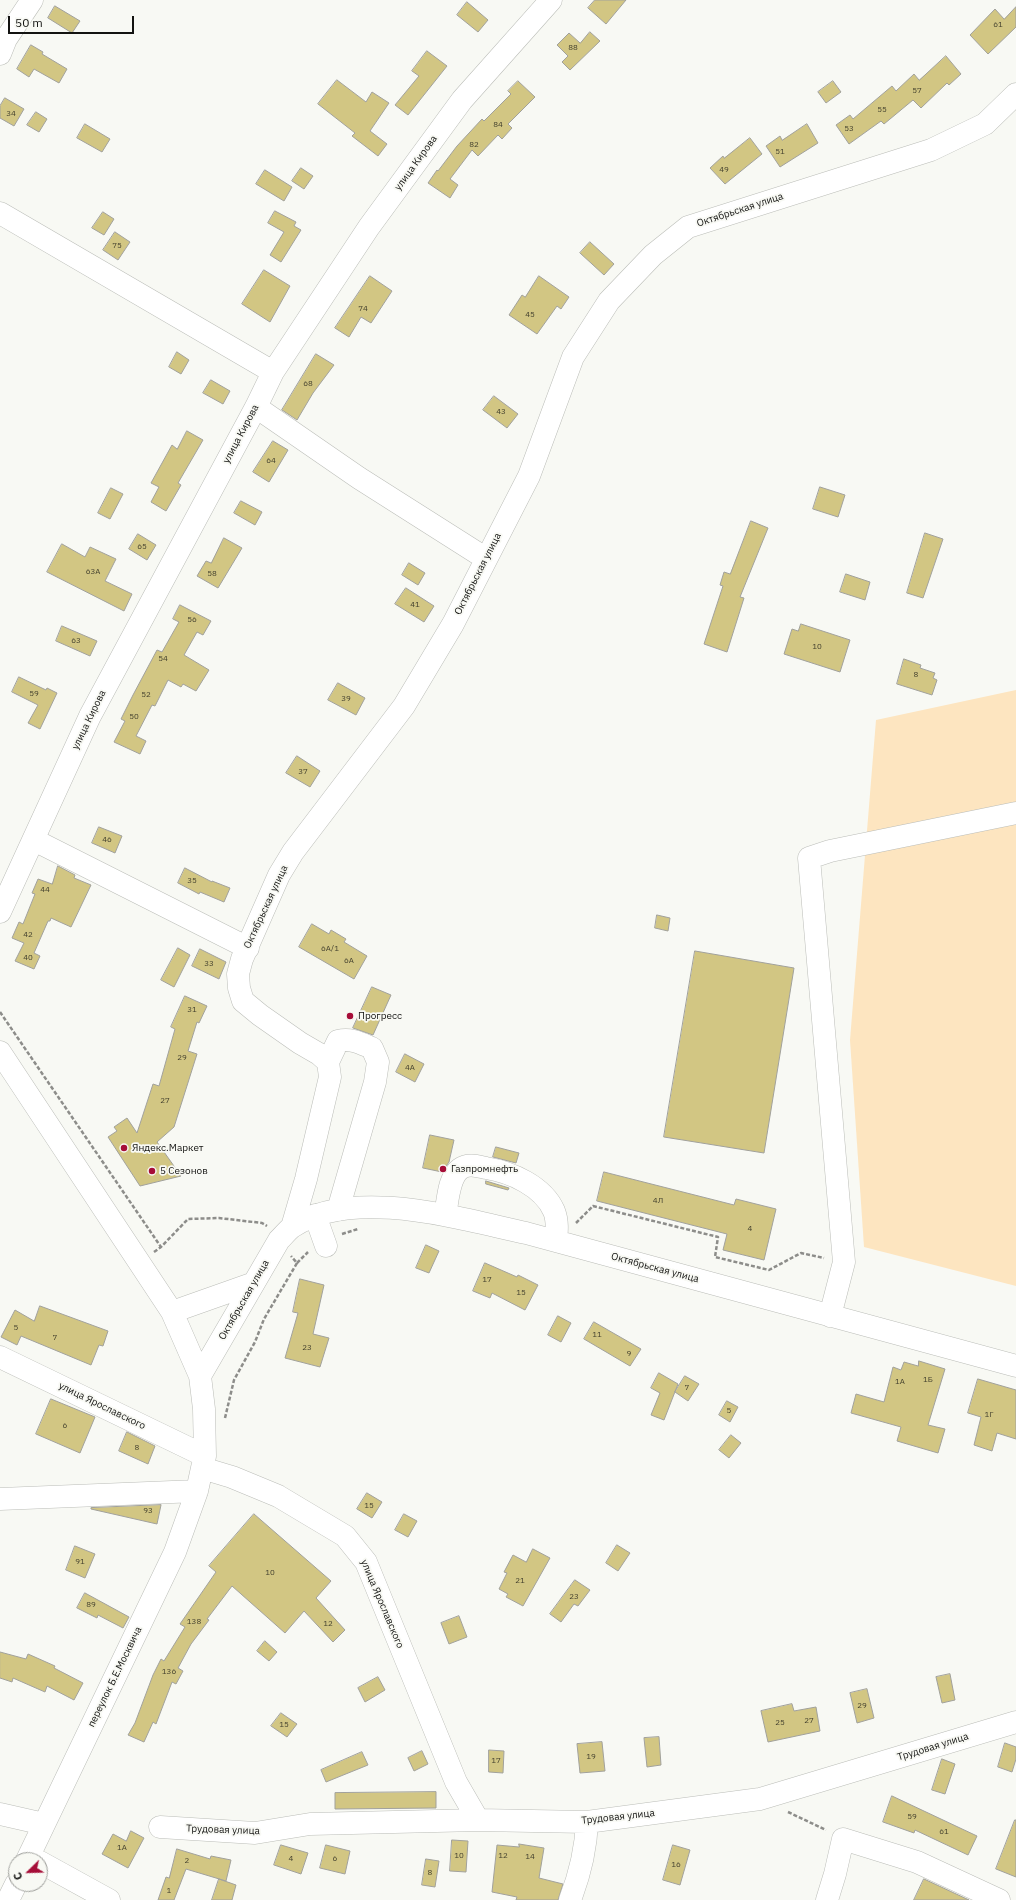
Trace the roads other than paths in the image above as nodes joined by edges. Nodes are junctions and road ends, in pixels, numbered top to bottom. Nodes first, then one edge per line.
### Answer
1 (32, 0) edge
2 (551, 0) edge
3 (0, 54) edge
4 (1016, 94) edge
5 (0, 213) edge
6 (273, 372) junction
7 (256, 407) junction
8 (486, 558) junction
9 (1016, 812) edge
10 (34, 840) junction
11 (0, 912) edge
12 (248, 948) junction
13 (0, 1052) edge
14 (328, 1062) junction
15 (338, 1210) junction
16 (315, 1215) junction
17 (445, 1215) junction
18 (286, 1233) junction
19 (556, 1241) junction
20 (326, 1246) dead end
21 (254, 1283) junction
22 (172, 1312) junction
23 (830, 1316) junction
24 (0, 1357) edge
25 (1016, 1366) edge
26 (200, 1376) junction
27 (204, 1462) junction
28 (197, 1491) junction
29 (0, 1499) edge
30 (1016, 1722) edge
31 (0, 1814) edge
32 (478, 1820) junction
33 (587, 1822) junction
34 (44, 1824) junction
35 (160, 1827) dead end
36 (35, 1852) edge
37 (48, 1868) edge
38 (108, 1900) edge
39 (570, 1900) edge
40 (827, 1900) edge
41 (999, 1900) edge

1 - 3 street
2 - 6 street, улица Кирова
4 - 8 street, Октябрьская улица
5 - 6 street
6 - 7 street, улица Кирова
7 - 8 street
7 - 10 street, улица Кирова
8 - 12 street, Октябрьская улица
9 - 23 street
10 - 11 street, улица Кирова
10 - 12 street
12 - 14 street, Октябрьская улица
13 - 22 street, переулок Б.Е.Москвича
14 - 15 street
14 - 18 street, Октябрьская улица
15 - 16 street, Октябрьская улица
15 - 17 street, Октябрьская улица
16 - 18 street, Октябрьская улица
16 - 20 street
17 - 19 street, Октябрьская улица
17 - 19 street
18 - 21 street, Октябрьская улица
19 - 23 street, Октябрьская улица
21 - 22 street
21 - 26 street, Октябрьская улица
22 - 26 street, переулок Б.Е.Москвича
23 - 25 street, Октябрьская улица
24 - 27 street, улица Ярославского
26 - 27 street, переулок Б.Е.Москвича
27 - 28 street, переулок Б.Е.Москвича
27 - 32 street, улица Ярославского
28 - 29 street
28 - 34 street, переулок Б.Е.Москвича
30 - 33 street, Трудовая улица
31 - 34 street
32 - 33 street, Трудовая улица
32 - 35 street, Трудовая улица
33 - 39 street
34 - 36 street, переулок Б.Е.Москвича
37 - 38 street
40 - 41 street

